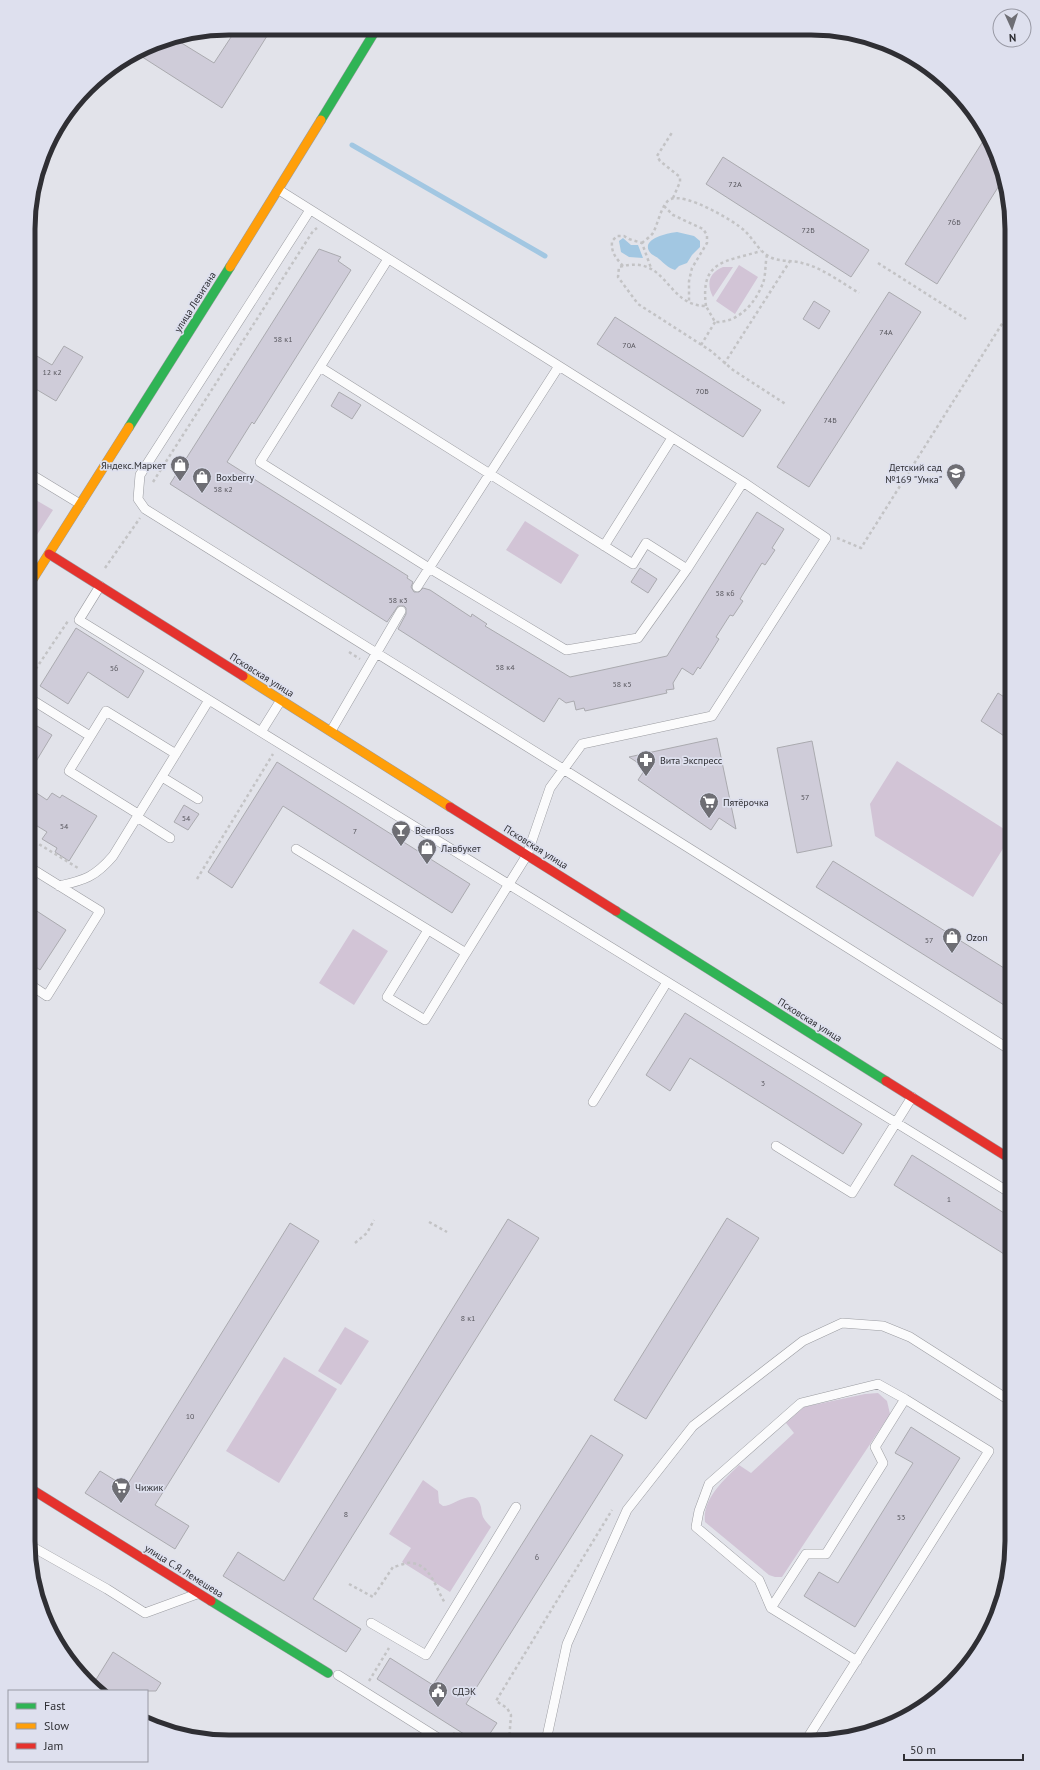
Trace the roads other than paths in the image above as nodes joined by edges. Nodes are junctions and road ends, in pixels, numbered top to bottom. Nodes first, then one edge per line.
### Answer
1 (373, 35) edge
2 (279, 190) junction
3 (310, 210) junction
4 (388, 259) junction
5 (559, 366) junction
6 (320, 367) junction
7 (672, 438) junction
8 (490, 474) junction
9 (35, 477) edge
10 (742, 482) junction
11 (80, 504) junction
12 (604, 546) junction
13 (49, 554) junction
14 (429, 568) junction
15 (688, 569) junction
16 (35, 576) edge
17 (100, 586) junction
18 (417, 587) dead end
19 (401, 611) dead end
20 (377, 654) junction
21 (209, 700) junction
22 (281, 700) junction
23 (35, 702) edge
24 (331, 731) junction
25 (261, 732) junction
26 (90, 736) junction
27 (176, 754) junction
28 (564, 769) junction
29 (162, 777) junction
30 (198, 799) dead end
31 (138, 815) junction
32 (170, 838) dead end
33 (296, 849) dead end
34 (527, 855) junction
35 (35, 871) edge
36 (508, 885) junction
37 (59, 886) junction
38 (428, 930) junction
39 (466, 953) junction
40 (667, 982) junction
41 (35, 988) edge
42 (1005, 1047) edge
43 (912, 1097) junction
44 (593, 1102) dead end
45 (896, 1123) junction
46 (776, 1146) dead end
47 (1005, 1156) edge
48 (1005, 1190) edge
49 (1005, 1398) edge
50 (905, 1400) junction
51 (35, 1491) edge
52 (516, 1508) dead end
53 (35, 1548) edge
54 (199, 1593) junction
55 (772, 1608) junction
56 (371, 1623) dead end
57 (857, 1661) junction
58 (333, 1674) joint
59 (433, 1735) edge
60 (547, 1735) edge
61 (809, 1735) edge

1 - 2 street, улица Левитана
2 - 3 lane
2 - 11 street, улица Левитана
3 - 4 lane
3 - 20 lane
4 - 5 lane
4 - 6 lane
5 - 7 lane
5 - 8 lane
6 - 8 lane
6 - 14 lane
7 - 10 lane
7 - 12 lane
8 - 12 lane
8 - 14 lane
9 - 11 lane
10 - 15 lane
10 - 28 lane
11 - 13 street, улица Левитана
12 - 15 lane
13 - 16 street, улица Левитана
13 - 17 street, Псковская улица
14 - 15 lane
14 - 18 lane
17 - 21 lane
17 - 22 street, Псковская улица
19 - 20 lane
20 - 24 lane
20 - 28 lane
21 - 25 lane
21 - 27 lane
22 - 24 street, Псковская улица
22 - 25 lane
23 - 26 lane
24 - 34 street, Псковская улица
25 - 36 lane
26 - 27 lane
26 - 31 lane
27 - 29 lane
28 - 34 lane
28 - 42 lane
29 - 30 lane
29 - 31 lane
31 - 32 lane
31 - 37 lane
33 - 38 lane
34 - 36 lane
34 - 43 street, Псковская улица
35 - 37 lane
36 - 39 lane
36 - 40 lane
37 - 41 lane
38 - 39 lane
38 - 39 lane
40 - 44 lane
40 - 45 lane
43 - 45 lane
43 - 47 street, Псковская улица
45 - 46 lane
45 - 48 lane
49 - 60 lane
50 - 55 lane
50 - 55 lane
50 - 57 lane
51 - 54 street, улица С.Я. Лемешева
52 - 56 lane
53 - 54 lane
54 - 58 street, улица С.Я. Лемешева
55 - 57 lane
57 - 61 lane
58 - 59 lane

